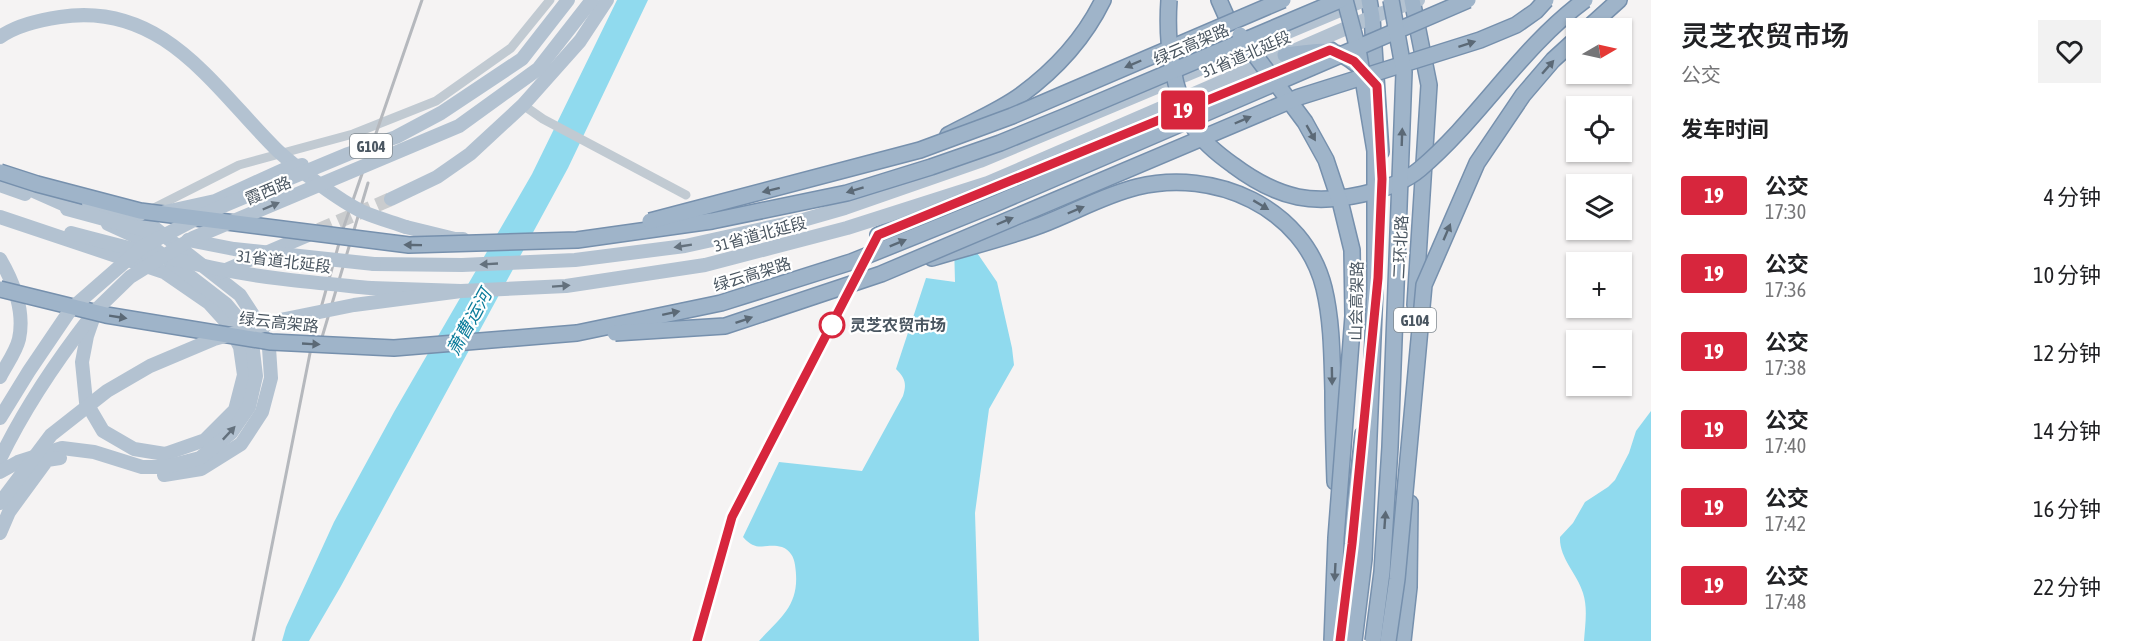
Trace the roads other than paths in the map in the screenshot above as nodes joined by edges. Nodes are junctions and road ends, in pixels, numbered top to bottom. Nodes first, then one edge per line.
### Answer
1 (550, 0) edge
2 (568, 0) edge
3 (592, 0) edge
4 (607, 0) edge
5 (1103, 0) edge
6 (1169, 0) edge
7 (1219, 0) edge
8 (1283, 0) edge
9 (1340, 0) edge
10 (1345, 0) edge
11 (1364, 0) edge
12 (1369, 0) edge
13 (1391, 0) edge
14 (1468, 0) edge
15 (1546, 0) edge
16 (1585, 0) edge
17 (1618, 0) edge
18 (1416, 1) edge
19 (1372, 17) junction
20 (1599, 18) edge
21 (0, 37) edge
22 (1566, 48) edge
23 (1330, 50) junction
24 (1285, 55) junction
25 (1377, 86) junction
26 (523, 105) junction
27 (920, 150) junction
28 (348, 154) junction
29 (0, 173) edge
30 (0, 185) edge
31 (686, 195) dead end
32 (391, 199) tunnel mouth
33 (66, 202) junction
34 (0, 208) edge
35 (138, 216) junction
36 (0, 217) edge
37 (803, 220) junction
38 (320, 230) tunnel mouth
39 (878, 235) joint
40 (577, 240) junction
41 (0, 259) edge
42 (880, 274) junction
43 (215, 275) junction
44 (1424, 285) junction
45 (0, 289) edge
46 (460, 291) junction
47 (96, 309) junction
48 (394, 348) junction
49 (0, 377) edge
50 (0, 418) edge
51 (0, 459) edge
52 (0, 472) edge
53 (0, 503) edge
54 (0, 533) edge
55 (1336, 538) junction
56 (697, 641) edge
57 (1332, 641) edge
58 (1340, 641) edge
59 (1354, 641) edge
60 (1373, 641) edge
61 (1388, 641) edge
62 (1403, 641) edge

1 - 35 street
2 - 28 main road, 霞西路 / G104, bridge
47 -> 3 main road, 霞西路, bridge
4 - 26 main road
5 - 27 highway, bridge
6 - 16 highway, bridge
7 -> 55 highway, bridge
8 -> 27 highway, bridge
9 -> 40 highway, 绿云高架路, bridge
10 - 59 highway, 山会高架路, bridge
11 - 37 main road
12 - 19 highway, G104
60 -> 13 highway, bridge
48 -> 14 highway, 绿云高架路, bridge
42 -> 15 highway, bridge
17 - 20 highway
18 - 19 main road, 31省道北延段
18 - 44 highway, bridge
18 - 62 highway, 二环北路 / G104
19 - 24 main road, 31省道北延段
19 - 25 highway, G104
21 - 37 main road, bridge
44 -> 22 highway, bridge
23 - 24 highway
23 - 25 highway
23 - 39 highway
46 -> 24 main road, 31省道北延段
25 - 58 highway, G104
26 - 31 street
26 - 32 main road
27 -> 40 highway, bridge
28 - 33 main road, bridge
28 - 50 main road, 霞西路 / G104, bridge
29 - 33 main road
29 - 35 street
40 -> 29 highway, 绿云高架路, bridge
52 -> 29 main road
30 - 33 main road
37 -> 33 main road, bridge
34 - 46 main road, 31省道北延段, bridge
35 - 43 main road
36 - 47 main road
38 - 43 main road
39 - 56 street
41 - 49 main road
48 -> 42 highway, bridge
42 -> 55 highway, bridge
43 - 54 main road
44 - 61 highway, bridge
45 -> 48 highway, 绿云高架路, bridge
46 - 53 main road, bridge
47 - 51 main road, 霞西路
55 -> 57 highway, bridge

